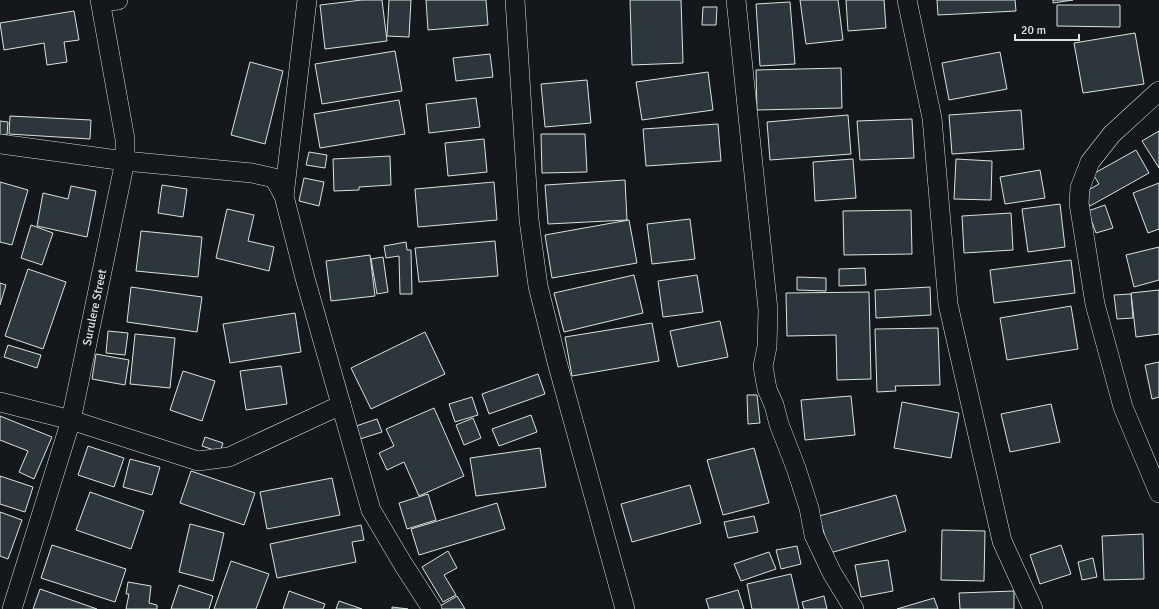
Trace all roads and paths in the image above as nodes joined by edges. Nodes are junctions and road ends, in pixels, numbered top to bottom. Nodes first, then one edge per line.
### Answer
1 (308, 0) edge
2 (515, 0) edge
3 (736, 0) edge
4 (907, 0) edge
5 (106, 1) edge
6 (1159, 90) edge
7 (0, 144) edge
8 (125, 161) junction
9 (284, 196) junction
10 (0, 402) edge
11 (341, 405) junction
12 (71, 420) junction
13 (1159, 494) edge
14 (12, 609) edge
15 (432, 609) edge
16 (625, 609) edge
17 (854, 609) edge
18 (1032, 609) edge

1 - 9 street
2 - 16 street
3 - 17 street
4 - 18 street
5 - 8 street, Surulere Street
6 - 13 street
7 - 8 street
8 - 9 street
8 - 12 street, Surulere Street
9 - 11 street
10 - 12 street
11 - 12 street
11 - 15 street
12 - 14 street, Surulere Street

